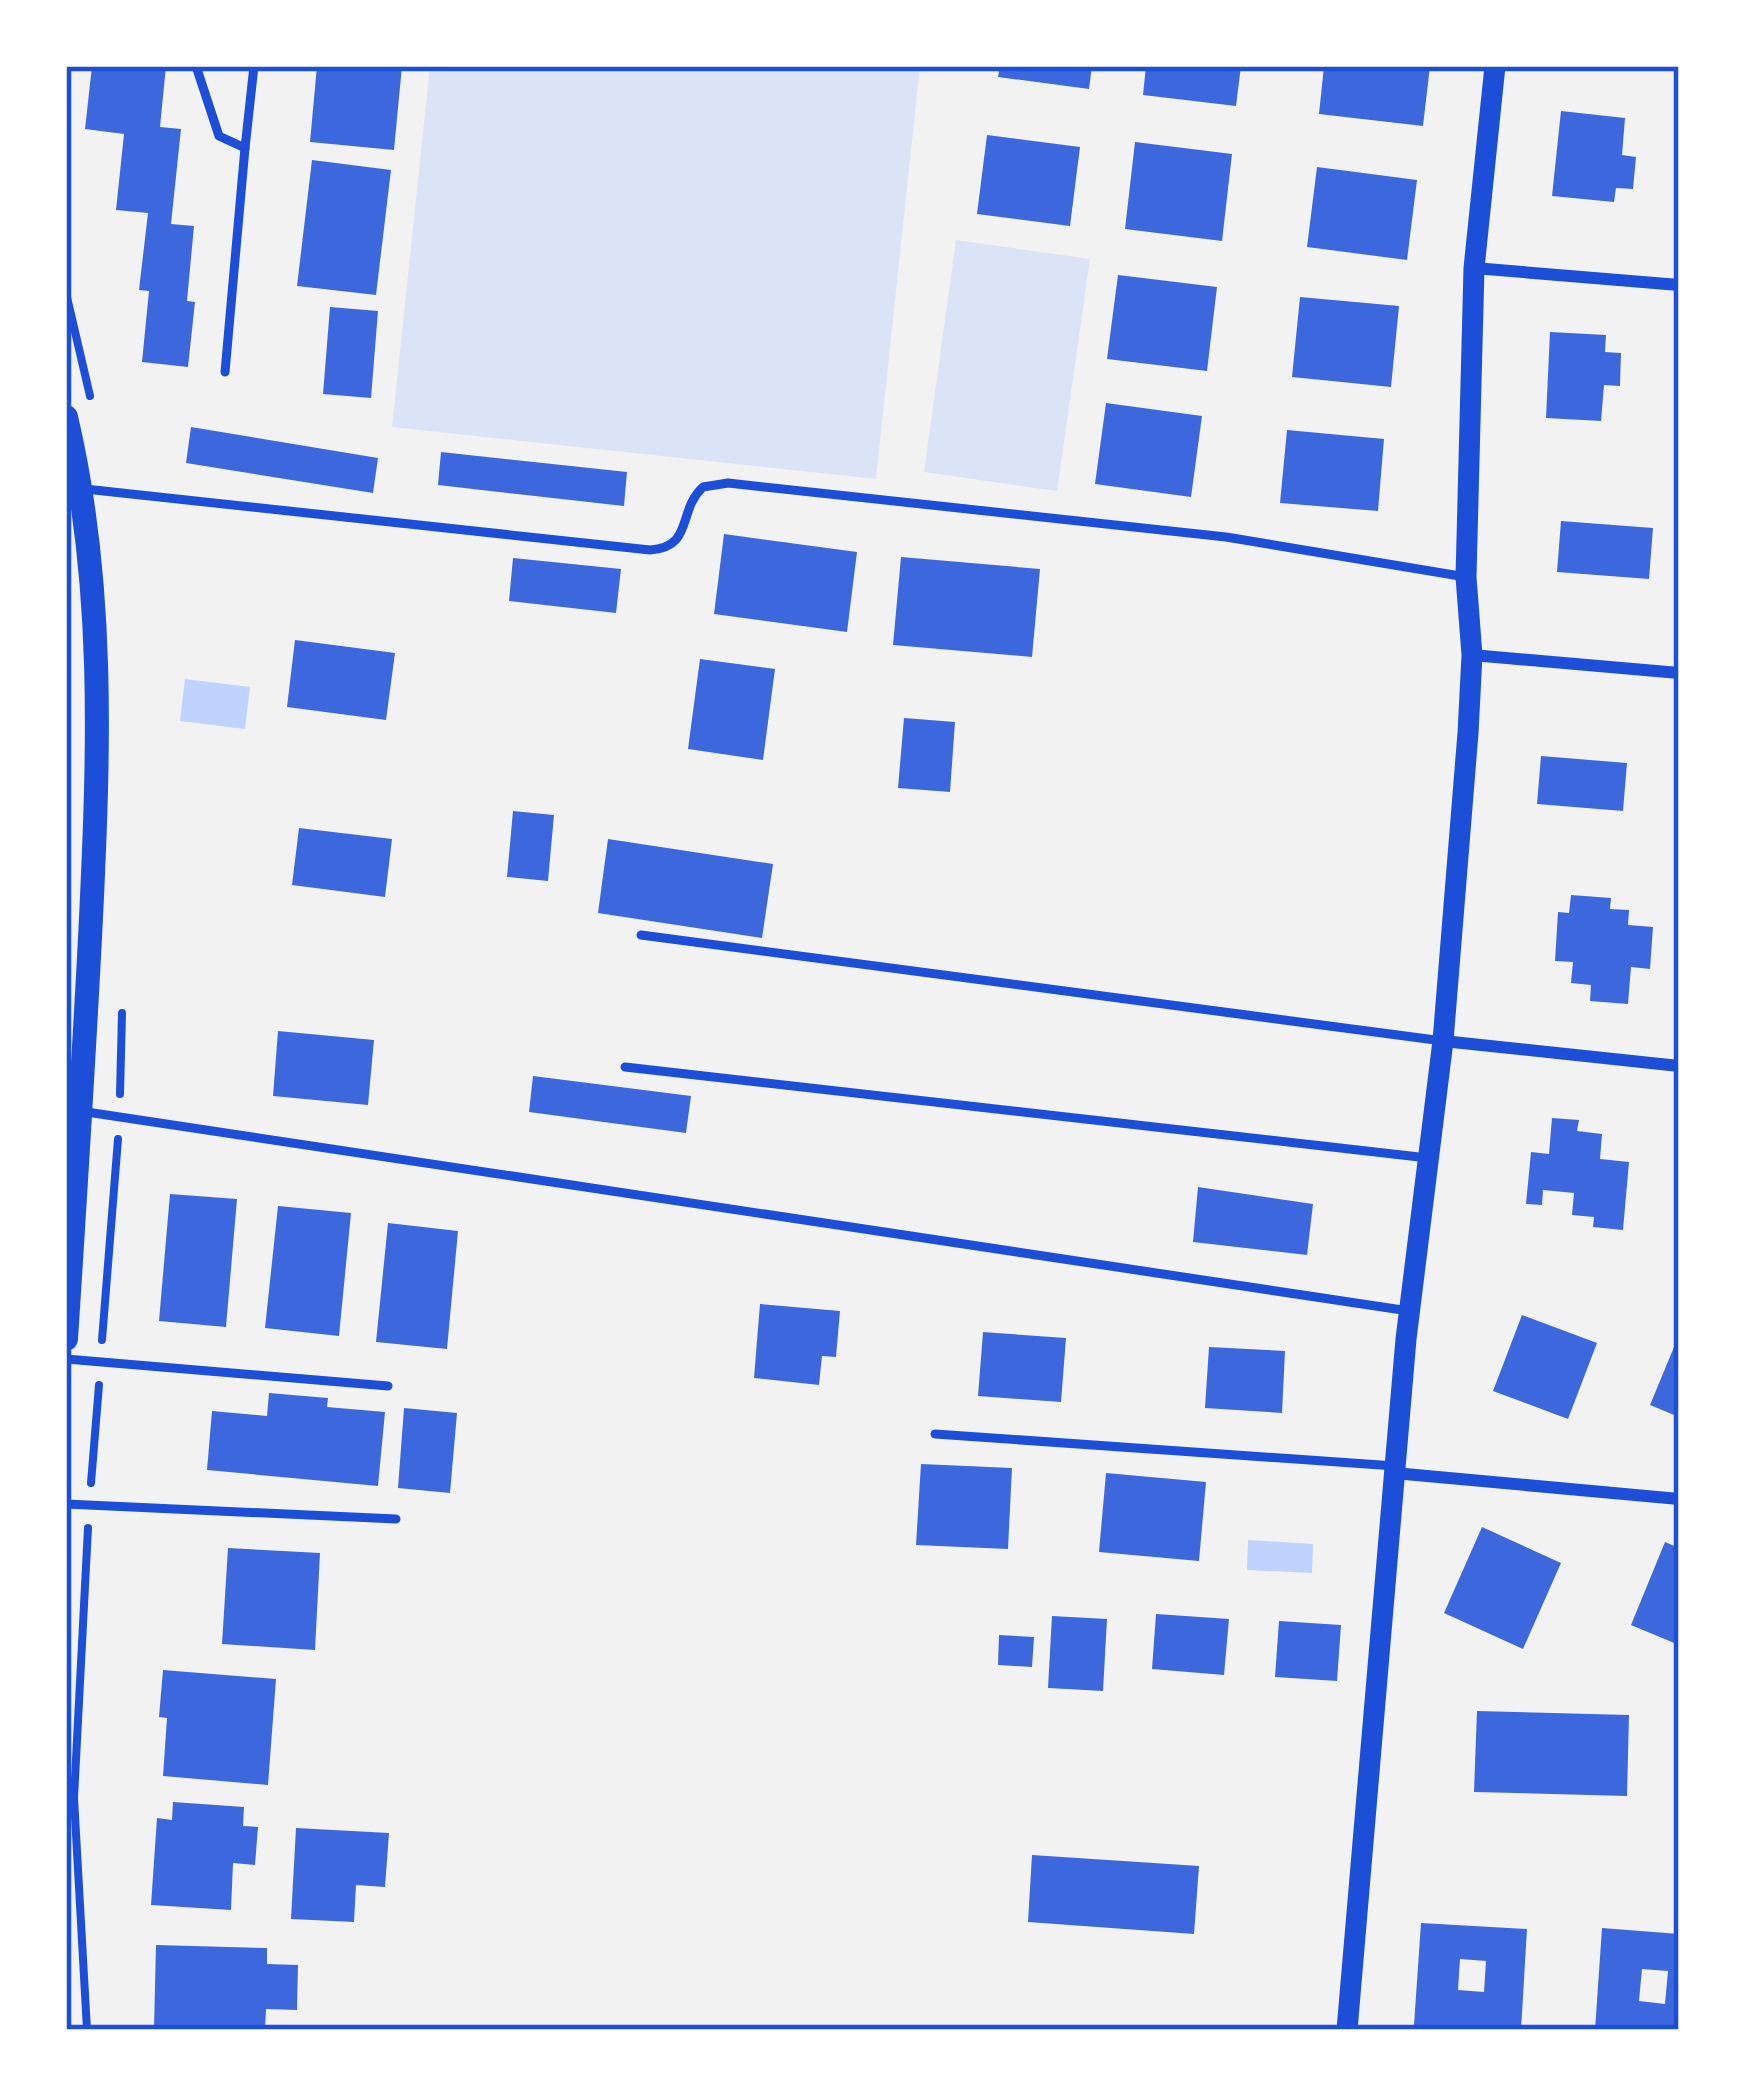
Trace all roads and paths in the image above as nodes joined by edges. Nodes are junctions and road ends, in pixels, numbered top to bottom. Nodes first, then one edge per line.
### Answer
1 (196, 66) edge
2 (254, 66) edge
3 (1495, 66) edge
4 (245, 148) junction
5 (1474, 268) junction
6 (1679, 285) edge
7 (225, 372) dead end
8 (66, 417) edge
9 (80, 489) junction
10 (1466, 578) junction
11 (1472, 655) junction
12 (1679, 673) edge
13 (641, 935) dead end
14 (1443, 1041) junction
15 (1679, 1066) edge
16 (625, 1067) dead end
17 (80, 1111) junction
18 (1428, 1158) junction
19 (1409, 1311) junction
20 (66, 1339) edge
21 (66, 1359) edge
22 (388, 1385) dead end
23 (935, 1435) dead end
24 (1394, 1470) junction
25 (1679, 1499) edge
26 (66, 1504) edge
27 (396, 1520) dead end
28 (1347, 2030) edge

1 - 4 lane
2 - 4 lane
3 - 5 street
4 - 7 lane
5 - 6 street
5 - 10 street
8 - 9 main road
9 - 10 lane
9 - 17 main road
10 - 11 street
11 - 12 street
11 - 14 street
13 - 14 lane
14 - 15 street
14 - 18 street
16 - 18 lane
17 - 19 lane
17 - 20 main road
18 - 19 street
19 - 24 street
21 - 22 lane
23 - 24 lane
24 - 25 street
24 - 28 street
26 - 27 lane

